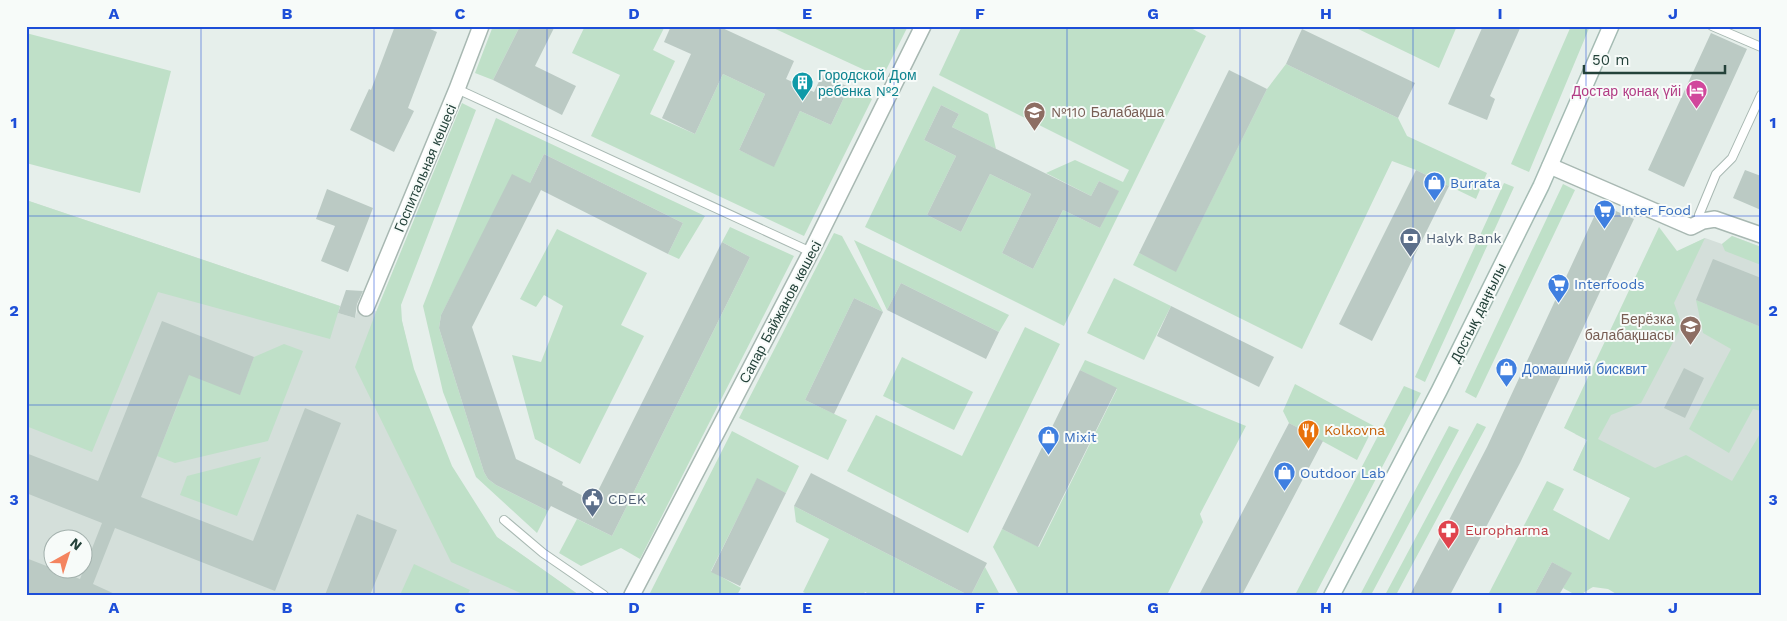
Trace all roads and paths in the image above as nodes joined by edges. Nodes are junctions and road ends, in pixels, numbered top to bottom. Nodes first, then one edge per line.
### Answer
1 (481, 26) edge
2 (923, 26) edge
3 (1611, 26) edge
4 (1712, 26) edge
5 (1761, 47) edge
6 (457, 89) junction
7 (1761, 95) edge
8 (1550, 166) junction
9 (1699, 215) dead end
10 (1761, 235) edge
11 (812, 252) junction
12 (366, 308) dead end
13 (504, 520) dead end
14 (604, 595) edge
15 (632, 595) edge
16 (1332, 595) edge

1 - 6 street, Госпитальная көшесі
2 - 11 street, Сапар Байжанов көшесі
3 - 8 street, Достық даңғылы
4 - 5 lane
6 - 11 lane
6 - 12 street, Госпитальная көшесі
7 - 9 lane
8 - 10 street
8 - 16 street, Достық даңғылы
11 - 15 street, Сапар Байжанов көшесі
13 - 14 lane

